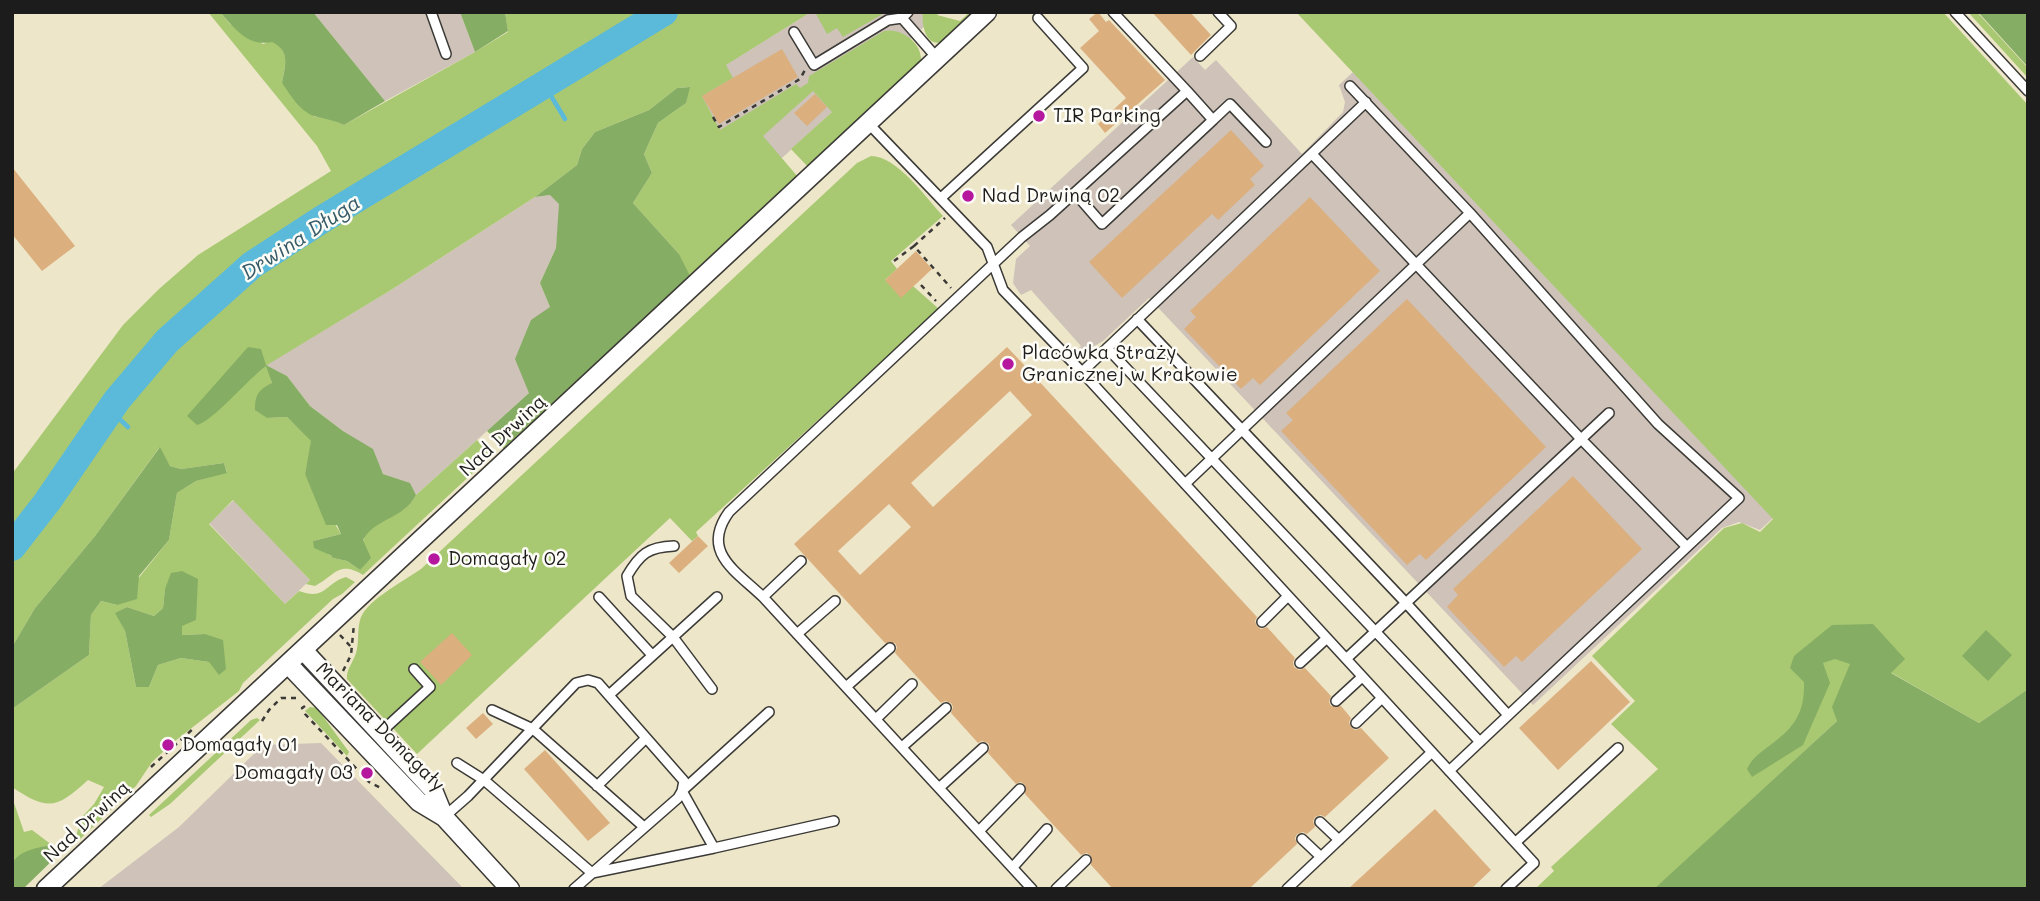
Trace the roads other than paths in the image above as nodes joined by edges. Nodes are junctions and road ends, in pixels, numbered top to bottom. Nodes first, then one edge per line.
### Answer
1 (431, 12) edge
2 (987, 12) edge
3 (1114, 12) edge
4 (1218, 12) edge
5 (1955, 12) edge
6 (905, 15) edge
7 (1038, 18) dead end
8 (794, 32) dead end
9 (446, 54) dead end
10 (1200, 56) dead end
11 (937, 58) junction
12 (1350, 86) dead end
13 (1187, 91) junction
14 (2028, 91) edge
15 (1366, 102) junction
16 (1213, 120) junction
17 (869, 123) junction
18 (1266, 142) dead end
19 (1312, 154) junction
20 (1075, 193) junction
21 (941, 198) junction
22 (1470, 213) junction
23 (1417, 264) junction
24 (994, 265) junction
25 (1138, 319) junction
26 (1107, 348) junction
27 (1082, 372) junction
28 (1609, 413) dead end
29 (1243, 430) junction
30 (1581, 439) junction
31 (1212, 459) junction
32 (1185, 484) junction
33 (674, 546) dead end
34 (1687, 547) junction
35 (802, 561) dead end
36 (1288, 596) junction
37 (599, 597) dead end
38 (717, 597) dead end
39 (763, 597) junction
40 (835, 601) dead end
41 (1406, 603) junction
42 (1262, 622) dead end
43 (1375, 632) junction
44 (797, 634) junction
45 (673, 637) junction
46 (1326, 638) junction
47 (890, 648) dead end
48 (303, 650) junction
49 (652, 655) junction
50 (1346, 659) junction
51 (1300, 663) dead end
52 (288, 664) junction
53 (414, 669) dead end
54 (1363, 677) junction
55 (912, 684) dead end
56 (846, 687) junction
57 (712, 689) dead end
58 (609, 695) junction
59 (1382, 698) junction
60 (1336, 701) dead end
61 (946, 708) dead end
62 (492, 710) dead end
63 (769, 712) dead end
64 (1508, 715) junction
65 (876, 719) junction
66 (1356, 723) dead end
67 (533, 729) junction
68 (380, 733) junction
69 (646, 738) junction
70 (1480, 742) junction
71 (902, 747) junction
72 (983, 748) dead end
73 (1618, 748) dead end
74 (1432, 752) junction
75 (457, 763) dead end
76 (1449, 771) junction
77 (484, 780) junction
78 (597, 786) junction
79 (939, 788) junction
80 (1020, 789) dead end
81 (682, 791) junction
82 (444, 817) junction
83 (834, 821) dead end
84 (1320, 822) dead end
85 (644, 827) junction
86 (1047, 829) dead end
87 (979, 831) junction
88 (1302, 839) dead end
89 (1339, 840) junction
90 (1516, 842) junction
91 (714, 848) junction
92 (1321, 857) junction
93 (1086, 860) dead end
94 (1013, 867) junction
95 (592, 873) junction
96 (46, 889) edge
97 (510, 889) edge
98 (574, 889) edge
99 (1032, 889) edge
100 (1056, 889) edge
101 (1287, 889) edge
102 (1507, 889) edge

1 - 9 lane
2 - 11 street, Nad Drwiną
3 - 13 lane
4 - 10 lane
5 - 14 lane
6 - 8 lane
6 - 11 lane
7 - 21 lane
11 - 17 street, Nad Drwiną
12 - 15 lane
13 - 16 lane
13 - 20 lane
15 - 19 lane
15 - 22 lane
16 - 18 lane
16 - 20 lane
17 - 21 lane
17 - 48 street, Nad Drwiną
19 - 23 lane
19 - 25 lane
20 - 24 lane
21 - 24 lane
22 - 23 lane
22 - 34 lane
23 - 29 lane
23 - 30 lane
24 - 27 lane
24 - 39 lane
25 - 26 lane
25 - 29 lane
26 - 27 lane
26 - 31 lane
27 - 32 lane
28 - 30 lane
29 - 31 lane
29 - 41 lane
30 - 34 lane
30 - 41 lane
31 - 32 lane
31 - 43 lane
32 - 36 lane
33 - 45 lane
34 - 64 lane
35 - 39 lane
36 - 42 lane
36 - 46 lane
37 - 49 lane
38 - 45 lane
39 - 44 lane
40 - 44 lane
41 - 43 lane
41 - 64 lane
43 - 50 lane
43 - 70 lane
44 - 56 lane
45 - 49 lane
45 - 57 lane
46 - 50 lane
46 - 51 lane
47 - 56 lane
48 - 52 street, Nad Drwiną
48 - 68 street, Mariana Domagały
49 - 58 lane
50 - 54 lane
52 - 82 street, Mariana Domagały
52 - 96 street, Nad Drwiną
53 - 68 lane
54 - 59 lane
54 - 60 lane
55 - 65 lane
56 - 65 lane
58 - 67 lane
58 - 69 lane
59 - 66 lane
59 - 74 lane
61 - 71 lane
62 - 67 lane
63 - 81 lane
64 - 70 lane
65 - 71 lane
67 - 77 lane
67 - 78 lane
68 - 82 street, Mariana Domagały
69 - 78 lane
69 - 81 lane
70 - 76 lane
71 - 79 lane
72 - 79 lane
73 - 90 lane
74 - 76 lane
74 - 89 lane
75 - 77 lane
76 - 90 lane
77 - 82 lane
77 - 95 lane
78 - 85 lane
79 - 87 lane
80 - 87 lane
81 - 85 lane
81 - 91 lane
82 - 97 street, Mariana Domagały
83 - 91 lane
84 - 89 lane
85 - 95 lane
86 - 94 lane
87 - 94 lane
88 - 92 lane
89 - 92 lane
90 - 102 lane
91 - 95 lane
92 - 101 lane
93 - 100 lane
94 - 99 lane
95 - 98 lane

